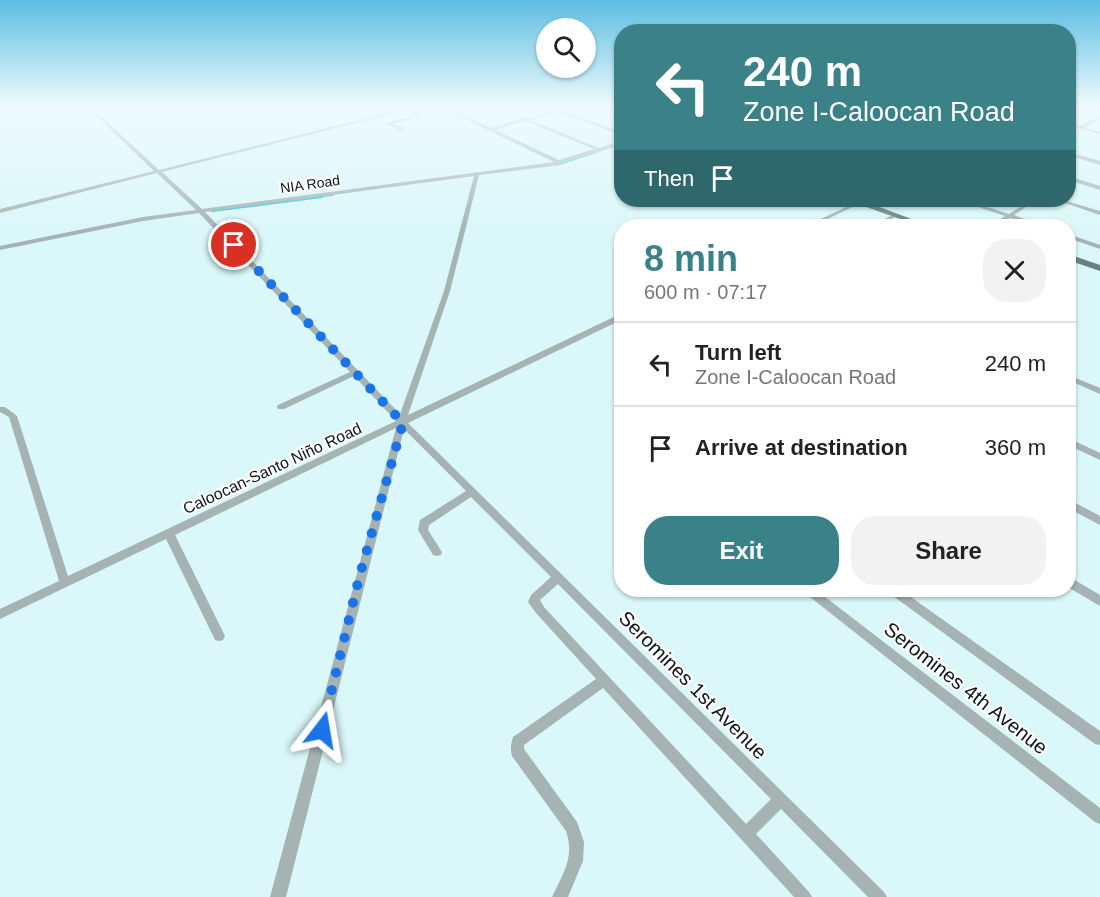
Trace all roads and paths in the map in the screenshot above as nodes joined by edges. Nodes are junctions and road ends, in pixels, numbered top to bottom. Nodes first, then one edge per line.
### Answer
1 (134, 149) edge
2 (247, 149) edge
3 (531, 149) edge
4 (597, 149) edge
5 (603, 149) edge
6 (600, 150) junction
7 (1076, 156) edge
8 (561, 163) junction
9 (1100, 163) edge
10 (158, 171) junction
11 (477, 174) junction
12 (1076, 180) edge
13 (1100, 188) edge
14 (1076, 205) edge
15 (846, 207) edge
16 (877, 207) edge
17 (983, 207) edge
18 (1023, 207) edge
19 (0, 211) edge
20 (200, 211) junction
21 (1100, 213) edge
22 (896, 215) junction
23 (1009, 216) junction
24 (823, 219) edge
25 (888, 219) edge
26 (907, 219) edge
27 (1004, 219) edge
28 (1019, 219) edge
29 (1076, 239) edge
30 (1100, 247) edge
31 (0, 248) edge
32 (1076, 259) edge
33 (1100, 268) edge
34 (614, 320) edge
35 (355, 373) junction
36 (1076, 380) edge
37 (1100, 391) edge
38 (281, 407) dead end
39 (2, 409) dead end
40 (403, 423) junction
41 (1076, 445) edge
42 (1100, 457) edge
43 (472, 492) junction
44 (1076, 508) edge
45 (1100, 521) edge
46 (169, 534) junction
47 (437, 552) dead end
48 (558, 578) junction
49 (65, 583) junction
50 (1076, 586) edge
51 (818, 597) edge
52 (903, 597) edge
53 (1100, 600) edge
54 (0, 614) edge
55 (219, 636) dead end
56 (604, 680) junction
57 (1100, 739) edge
58 (780, 800) junction
59 (1100, 818) edge
60 (746, 834) junction
61 (278, 897) edge
62 (560, 897) edge
63 (804, 897) edge
64 (879, 897) edge

1 - 10 street, Seromines 1st Avenue
2 - 10 street
3 - 8 street
4 - 6 street
5 - 6 street, NIA Road
6 - 8 street, NIA Road
7 - 9 street
8 - 11 street, NIA Road
10 - 19 street
10 - 20 street, Seromines 1st Avenue
11 - 20 street, NIA Road
11 - 40 street
12 - 13 street
14 - 21 street
15 - 24 street
16 - 22 main road
17 - 23 street
18 - 23 street
20 - 31 street, NIA Road
20 - 35 street, Seromines 1st Avenue
22 - 25 street
22 - 26 main road
23 - 27 street
23 - 28 street
29 - 30 street
32 - 33 main road
34 - 40 street, Caloocan-Santo Niño Road
35 - 38 street
35 - 40 street, Seromines 1st Avenue
36 - 37 street
39 - 49 street
40 - 43 street, Seromines 1st Avenue
40 - 46 street, Caloocan-Santo Niño Road
40 - 61 street
41 - 42 street
43 - 47 street
43 - 48 street, Seromines 1st Avenue
44 - 45 street
46 - 49 street, Caloocan-Santo Niño Road
46 - 55 street
48 - 56 street
48 - 58 street, Seromines 1st Avenue
49 - 54 street, Caloocan-Santo Niño Road
50 - 53 street
51 - 59 street, Seromines 4th Avenue
52 - 57 street
56 - 60 street
56 - 62 street
58 - 60 street
58 - 64 street, Seromines 1st Avenue
60 - 63 street

